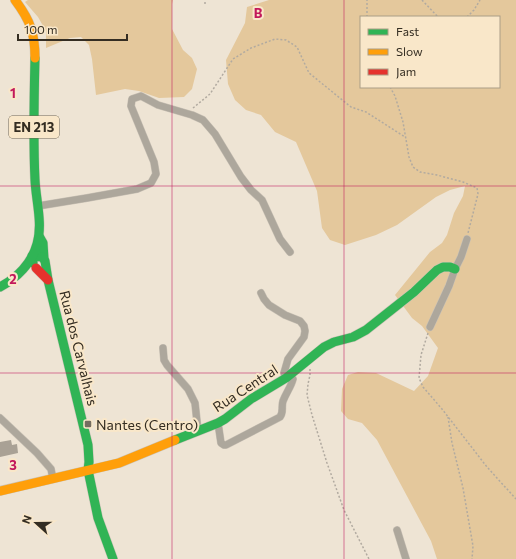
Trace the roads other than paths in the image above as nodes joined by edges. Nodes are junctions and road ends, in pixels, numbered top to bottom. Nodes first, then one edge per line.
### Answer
1 (15, 0) edge
2 (38, 206) junction
3 (468, 239) road end
4 (290, 252) dead end
5 (36, 263) junction
6 (455, 269) junction
7 (0, 287) edge
8 (261, 293) dead end
9 (430, 326) road end
10 (163, 348) dead end
11 (288, 376) junction
12 (1, 420) edge
13 (218, 423) junction
14 (198, 432) junction
15 (88, 470) junction
16 (53, 478) junction
17 (0, 491) edge
18 (397, 530) dead end
19 (113, 559) edge
20 (406, 559) edge

1 - 2 main road, EN 213
2 - 4 street
2 - 5 main road, EN 213
3 - 6 street
5 - 7 main road, EN 213
5 - 15 main road, Rua dos Carvalhais
6 - 9 street
6 - 11 main road, Rua Central
8 - 11 street
10 - 14 street
11 - 13 main road, Rua Central
11 - 13 street
12 - 16 street
13 - 14 main road, Rua Central
14 - 15 main road, Rua Central
15 - 16 main road, Rua Central
15 - 19 main road, Rua dos Carvalhais
16 - 17 main road, Rua Central
18 - 20 street

